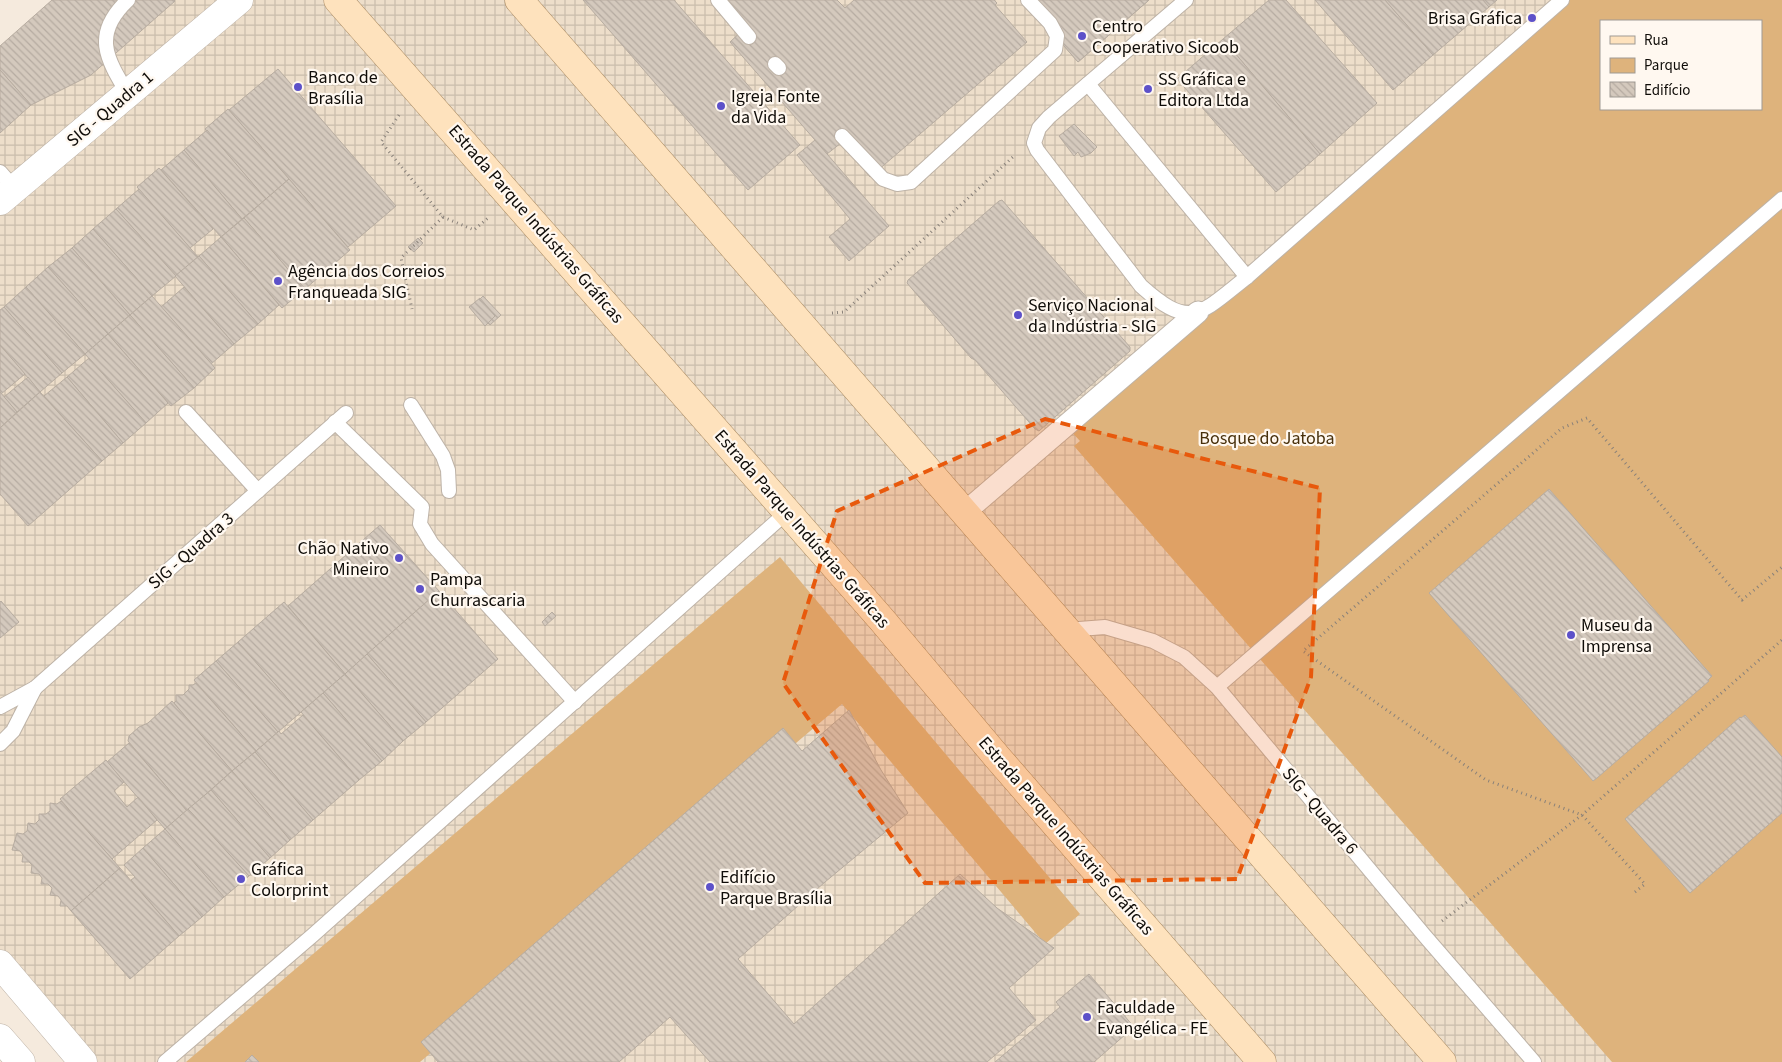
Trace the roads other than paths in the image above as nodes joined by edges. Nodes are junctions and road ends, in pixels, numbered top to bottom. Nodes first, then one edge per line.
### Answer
1 (128, 0) edge
2 (338, 0) edge
3 (519, 0) edge
4 (718, 0) edge
5 (1028, 0) edge
6 (1186, 0) edge
7 (1562, 0) edge
8 (225, 6) edge
9 (749, 37) dead end
10 (1088, 84) junction
11 (128, 94) junction
12 (842, 136) dead end
13 (5, 187) edge
14 (1782, 199) edge
15 (1246, 277) junction
16 (1198, 312) junction
17 (411, 405) dead end
18 (186, 412) dead end
19 (346, 413) dead end
20 (335, 422) junction
21 (449, 491) dead end
22 (258, 492) junction
23 (786, 513) junction
24 (964, 513) junction
25 (1066, 630) junction
26 (1217, 687) junction
27 (35, 688) junction
28 (574, 702) junction
29 (0, 707) edge
30 (0, 744) edge
31 (0, 964) edge
32 (0, 1038) edge
33 (21, 1062) edge
34 (84, 1062) edge
35 (165, 1062) edge
36 (1262, 1062) edge
37 (1442, 1062) edge
38 (1534, 1062) edge

1 - 11 lane
2 - 23 main road, Estrada Parque Indústrias Gráficas
3 - 24 main road
4 - 9 lane
5 - 12 lane
6 - 10 lane
7 - 15 lane
8 - 11 street, SIG - Quadra 1
10 - 15 lane
10 - 16 lane
11 - 13 street, SIG - Quadra 1
14 - 26 lane
15 - 16 lane
16 - 24 street
17 - 21 lane
18 - 22 lane
19 - 20 lane, SIG - Quadra 3
20 - 22 lane, SIG - Quadra 3
20 - 28 lane
22 - 27 lane, SIG - Quadra 3
23 - 28 lane
23 - 36 main road, Estrada Parque Indústrias Gráficas
24 - 25 main road
25 - 26 lane, SIG - Quadra 6
25 - 37 main road
26 - 38 lane, SIG - Quadra 6
27 - 29 lane, SIG - Quadra 3
27 - 30 lane, SIG - Quadra 3
28 - 35 lane
31 - 34 street
32 - 33 street

